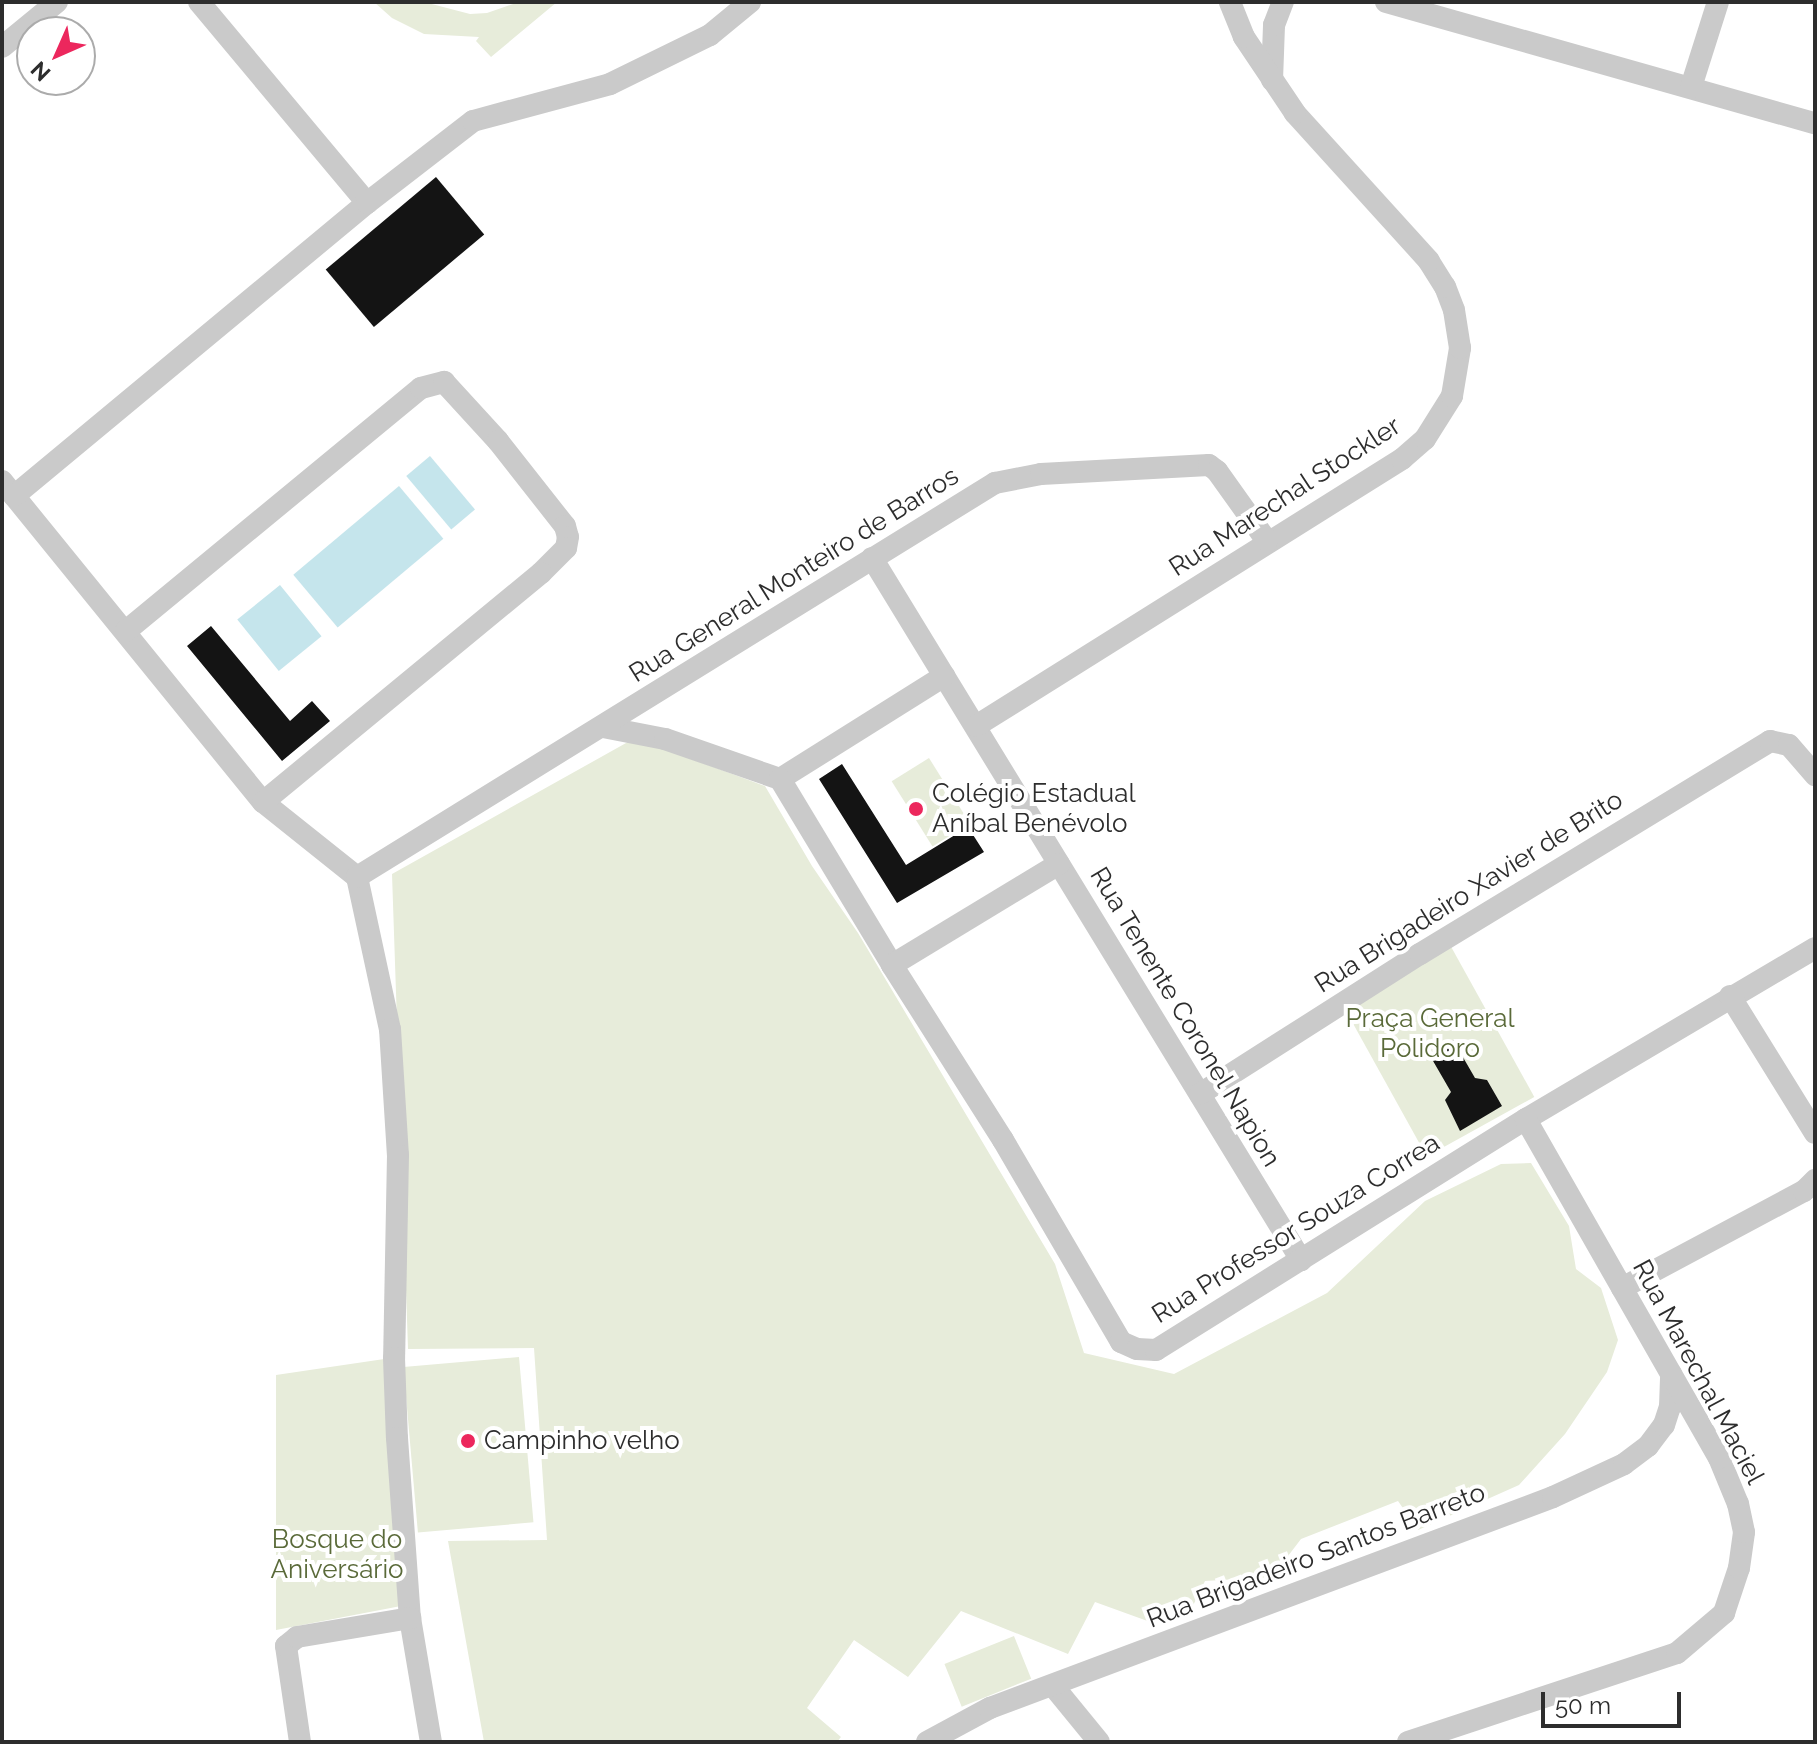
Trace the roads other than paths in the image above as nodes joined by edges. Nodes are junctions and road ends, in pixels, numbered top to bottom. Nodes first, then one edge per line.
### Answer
1 (57, 2) edge
2 (199, 2) edge
3 (750, 2) edge
4 (1283, 2) edge
5 (1386, 2) edge
6 (1718, 2) edge
7 (1234, 12) edge
8 (1274, 25) junction
9 (2, 47) edge
10 (1272, 81) junction
11 (1691, 87) junction
12 (1815, 123) edge
13 (367, 203) junction
14 (8, 488) edge
15 (1267, 541) junction
16 (872, 558) junction
17 (126, 631) junction
18 (944, 676) junction
19 (976, 726) junction
20 (603, 727) junction
21 (1815, 775) edge
22 (780, 779) junction
23 (263, 802) junction
24 (1059, 864) junction
25 (357, 877) junction
26 (1815, 948) edge
27 (892, 965) junction
28 (1730, 996) junction
29 (1200, 1094) junction
30 (1526, 1119) junction
31 (1815, 1133) edge
32 (1815, 1180) edge
33 (1301, 1260) junction
34 (1622, 1288) junction
35 (1671, 1373) junction
36 (410, 1618) junction
37 (1054, 1687) junction
38 (300, 1742) edge
39 (431, 1742) edge
40 (927, 1742) edge
41 (1099, 1742) edge
42 (1408, 1742) edge

1 - 9 street
2 - 13 street
3 - 13 street
4 - 8 street
5 - 11 street
6 - 11 street
7 - 8 street
7 - 10 street, Rua Marechal Stockler
8 - 10 street
10 - 15 street, Rua Marechal Stockler
11 - 12 street
13 - 14 street
14 - 17 street
15 - 16 street, Rua General Monteiro de Barros
15 - 19 street, Rua Marechal Stockler
16 - 18 street, Rua Tenente Coronel Napion
16 - 20 street, Rua General Monteiro de Barros
17 - 23 street
17 - 23 street
18 - 19 street, Rua Tenente Coronel Napion
18 - 22 street
19 - 24 street, Rua Tenente Coronel Napion
20 - 22 street
20 - 25 street, Rua General Monteiro de Barros
21 - 29 street, Rua Brigadeiro Xavier de Brito
22 - 27 street, Rua Professor Souza Correa
23 - 25 street
24 - 27 street
24 - 29 street, Rua Tenente Coronel Napion
25 - 36 street
26 - 28 street, Rua Professor Souza Correa
27 - 33 street, Rua Professor Souza Correa
28 - 30 street, Rua Professor Souza Correa
28 - 31 street
29 - 33 street, Rua Tenente Coronel Napion
30 - 33 street, Rua Professor Souza Correa
30 - 34 street, Rua Marechal Maciel
32 - 34 street
34 - 35 street, Rua Marechal Maciel
35 - 37 street, Rua Brigadeiro Santos Barreto
35 - 42 street, Rua Marechal Maciel
36 - 38 street
36 - 39 street
37 - 40 street, Rua Brigadeiro Santos Barreto
37 - 41 street

